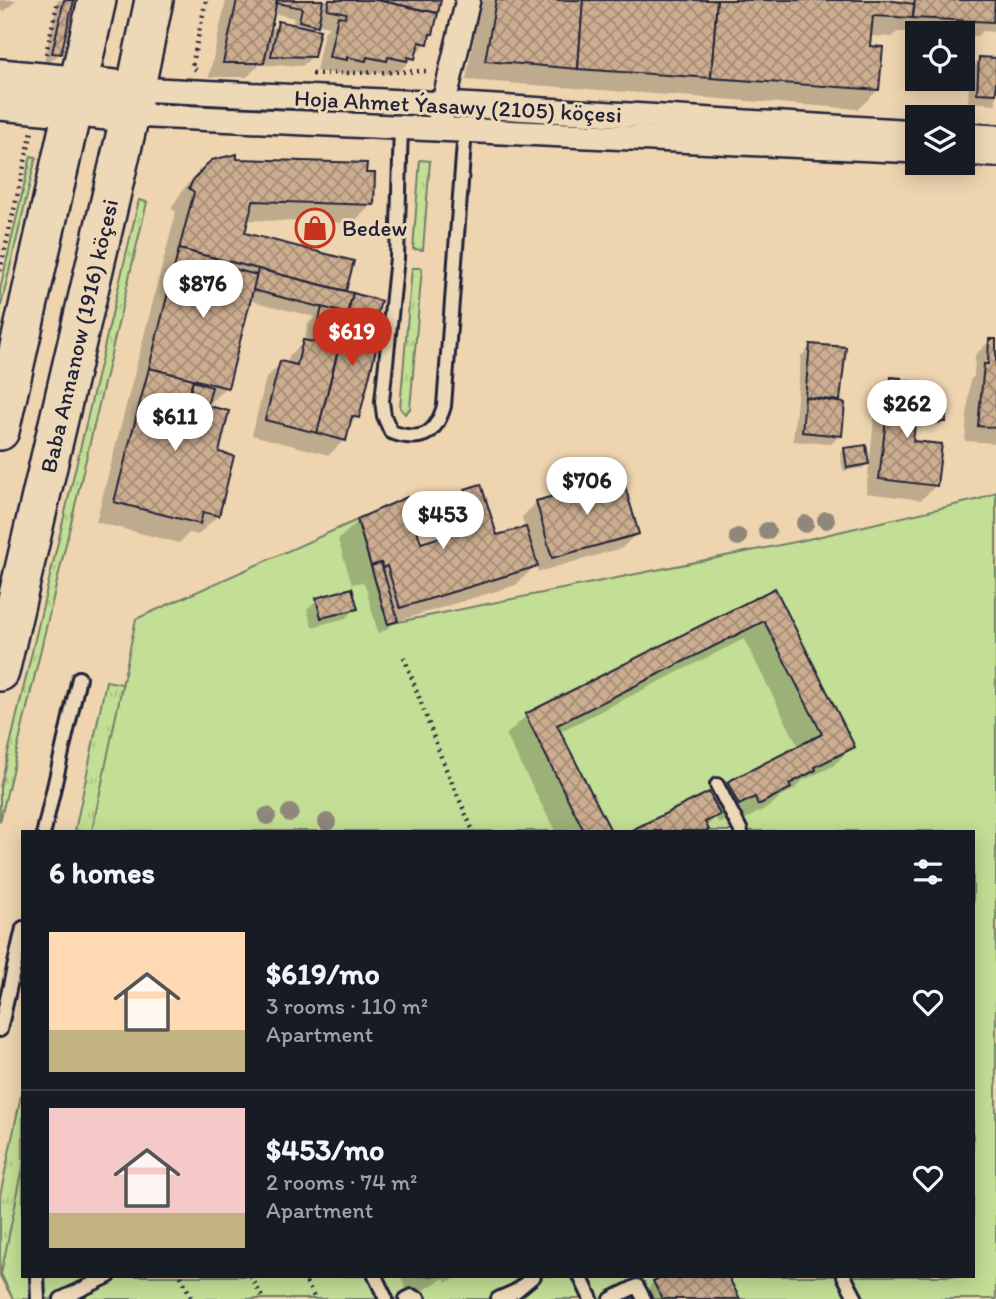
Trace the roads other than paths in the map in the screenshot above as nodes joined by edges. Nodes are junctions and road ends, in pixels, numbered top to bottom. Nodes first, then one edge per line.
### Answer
1 (97, 0) edge
2 (154, 0) edge
3 (468, 0) edge
4 (0, 76) edge
5 (76, 96) junction
6 (133, 102) junction
7 (0, 103) edge
8 (444, 104) junction
9 (401, 127) junction
10 (438, 129) junction
11 (465, 130) junction
12 (905, 131) edge
13 (975, 136) edge
14 (996, 137) edge
15 (905, 150) edge
16 (975, 154) edge
17 (996, 155) edge
18 (0, 431) edge
19 (0, 672) edge
20 (79, 678) dead end
21 (717, 785) dead end
22 (44, 830) edge
23 (740, 830) edge
24 (21, 937) edge
25 (0, 1030) edge
26 (37, 1278) edge
27 (104, 1278) edge
28 (376, 1278) edge
29 (531, 1278) edge
30 (581, 1278) edge
31 (845, 1278) edge
32 (505, 1297) edge
33 (38, 1299) edge
34 (61, 1299) edge
35 (386, 1299) edge
36 (406, 1299) edge
37 (419, 1299) edge
38 (591, 1299) edge
39 (611, 1299) edge
40 (644, 1299) edge
41 (856, 1299) edge

1 - 5 main road
2 - 6 main road, Baba Annanow (1916) köçesi
3 - 8 street
4 - 5 street, Hoja Ahmet Ýasawy (2105) köçesi
5 - 6 street, Hoja Ahmet Ýasawy (2105) köçesi
5 - 7 street, Hoja Ahmet Ýasawy (2105) köçesi
5 - 18 main road
6 - 8 street, Hoja Ahmet Ýasawy (2105) köçesi
6 - 9 street, Hoja Ahmet Ýasawy (2105) köçesi
6 - 19 main road, Baba Annanow (1916) köçesi
8 - 10 street
8 - 12 street, Hoja Ahmet Ýasawy (2105) köçesi
9 - 10 street, Hoja Ahmet Ýasawy (2105) köçesi
9 - 11 lane
10 - 11 street, Hoja Ahmet Ýasawy (2105) köçesi
11 - 15 street, Hoja Ahmet Ýasawy (2105) köçesi
13 - 14 street
16 - 17 street
20 - 22 lane
21 - 23 lane
24 - 25 lane
26 - 33 lane
27 - 34 lane
28 - 35 lane
29 - 32 lane
30 - 38 lane
31 - 41 lane
36 - 37 lane
39 - 40 lane

